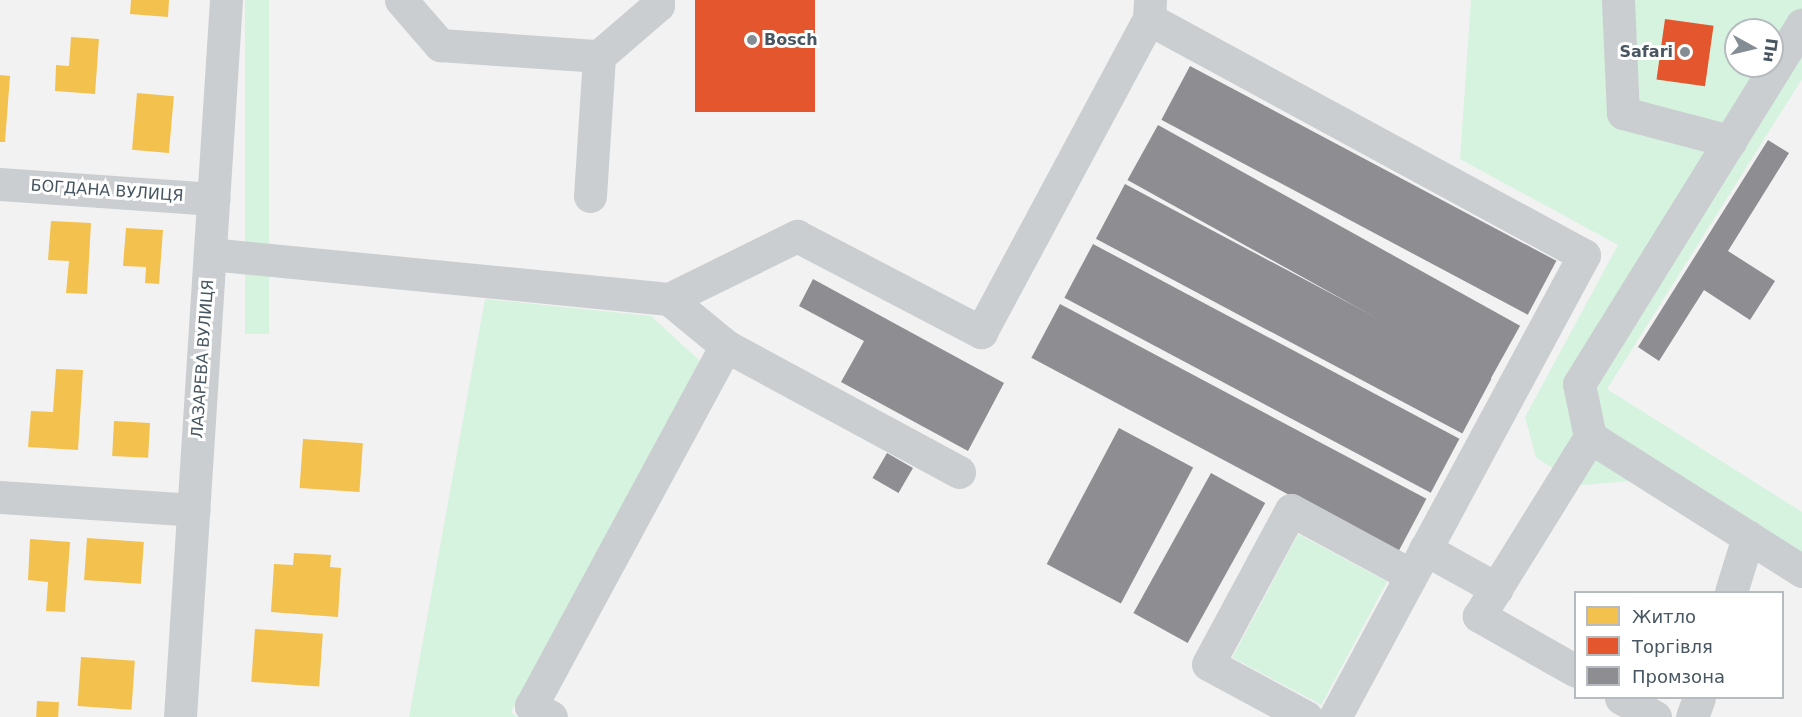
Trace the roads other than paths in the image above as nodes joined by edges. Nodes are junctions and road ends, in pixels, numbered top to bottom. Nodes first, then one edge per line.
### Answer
1 (226, 0) edge
2 (401, 0) edge
3 (658, 0) edge
4 (1618, 0) edge
5 (1150, 10) edge
6 (1802, 24) edge
7 (599, 56) junction
8 (1730, 141) junction
9 (0, 184) edge
10 (590, 196) dead end
11 (213, 198) junction
12 (210, 254) junction
13 (669, 299) junction
14 (726, 346) junction
15 (1590, 437) junction
16 (959, 472) dead end
17 (0, 496) edge
18 (194, 510) junction
19 (1748, 537) junction
20 (1418, 562) junction
21 (1802, 571) edge
22 (1497, 589) junction
23 (1731, 591) edge
24 (1574, 670) edge
25 (1623, 699) edge
26 (1699, 699) edge
27 (180, 717) edge
28 (551, 717) edge
29 (1306, 717) edge
30 (1335, 717) edge
31 (1655, 717) edge
32 (1692, 717) edge

1 - 11 street, ЛАЗАРЕВА ВУЛИЦЯ
2 - 7 street
3 - 7 street
4 - 8 street
5 - 13 street
5 - 20 street
6 - 8 street
7 - 10 street
8 - 15 street
9 - 11 street, БОГДАНА ВУЛИЦЯ
11 - 12 street, ЛАЗАРЕВА ВУЛИЦЯ
12 - 13 street
12 - 18 street, ЛАЗАРЕВА ВУЛИЦЯ
13 - 14 street
14 - 16 street
14 - 28 street
15 - 19 street
15 - 22 street
17 - 18 street
18 - 27 street, ЛАЗАРЕВА ВУЛИЦЯ
19 - 21 street
19 - 23 street
20 - 22 street
20 - 29 street
20 - 30 street
22 - 24 street
25 - 31 street
26 - 32 street

